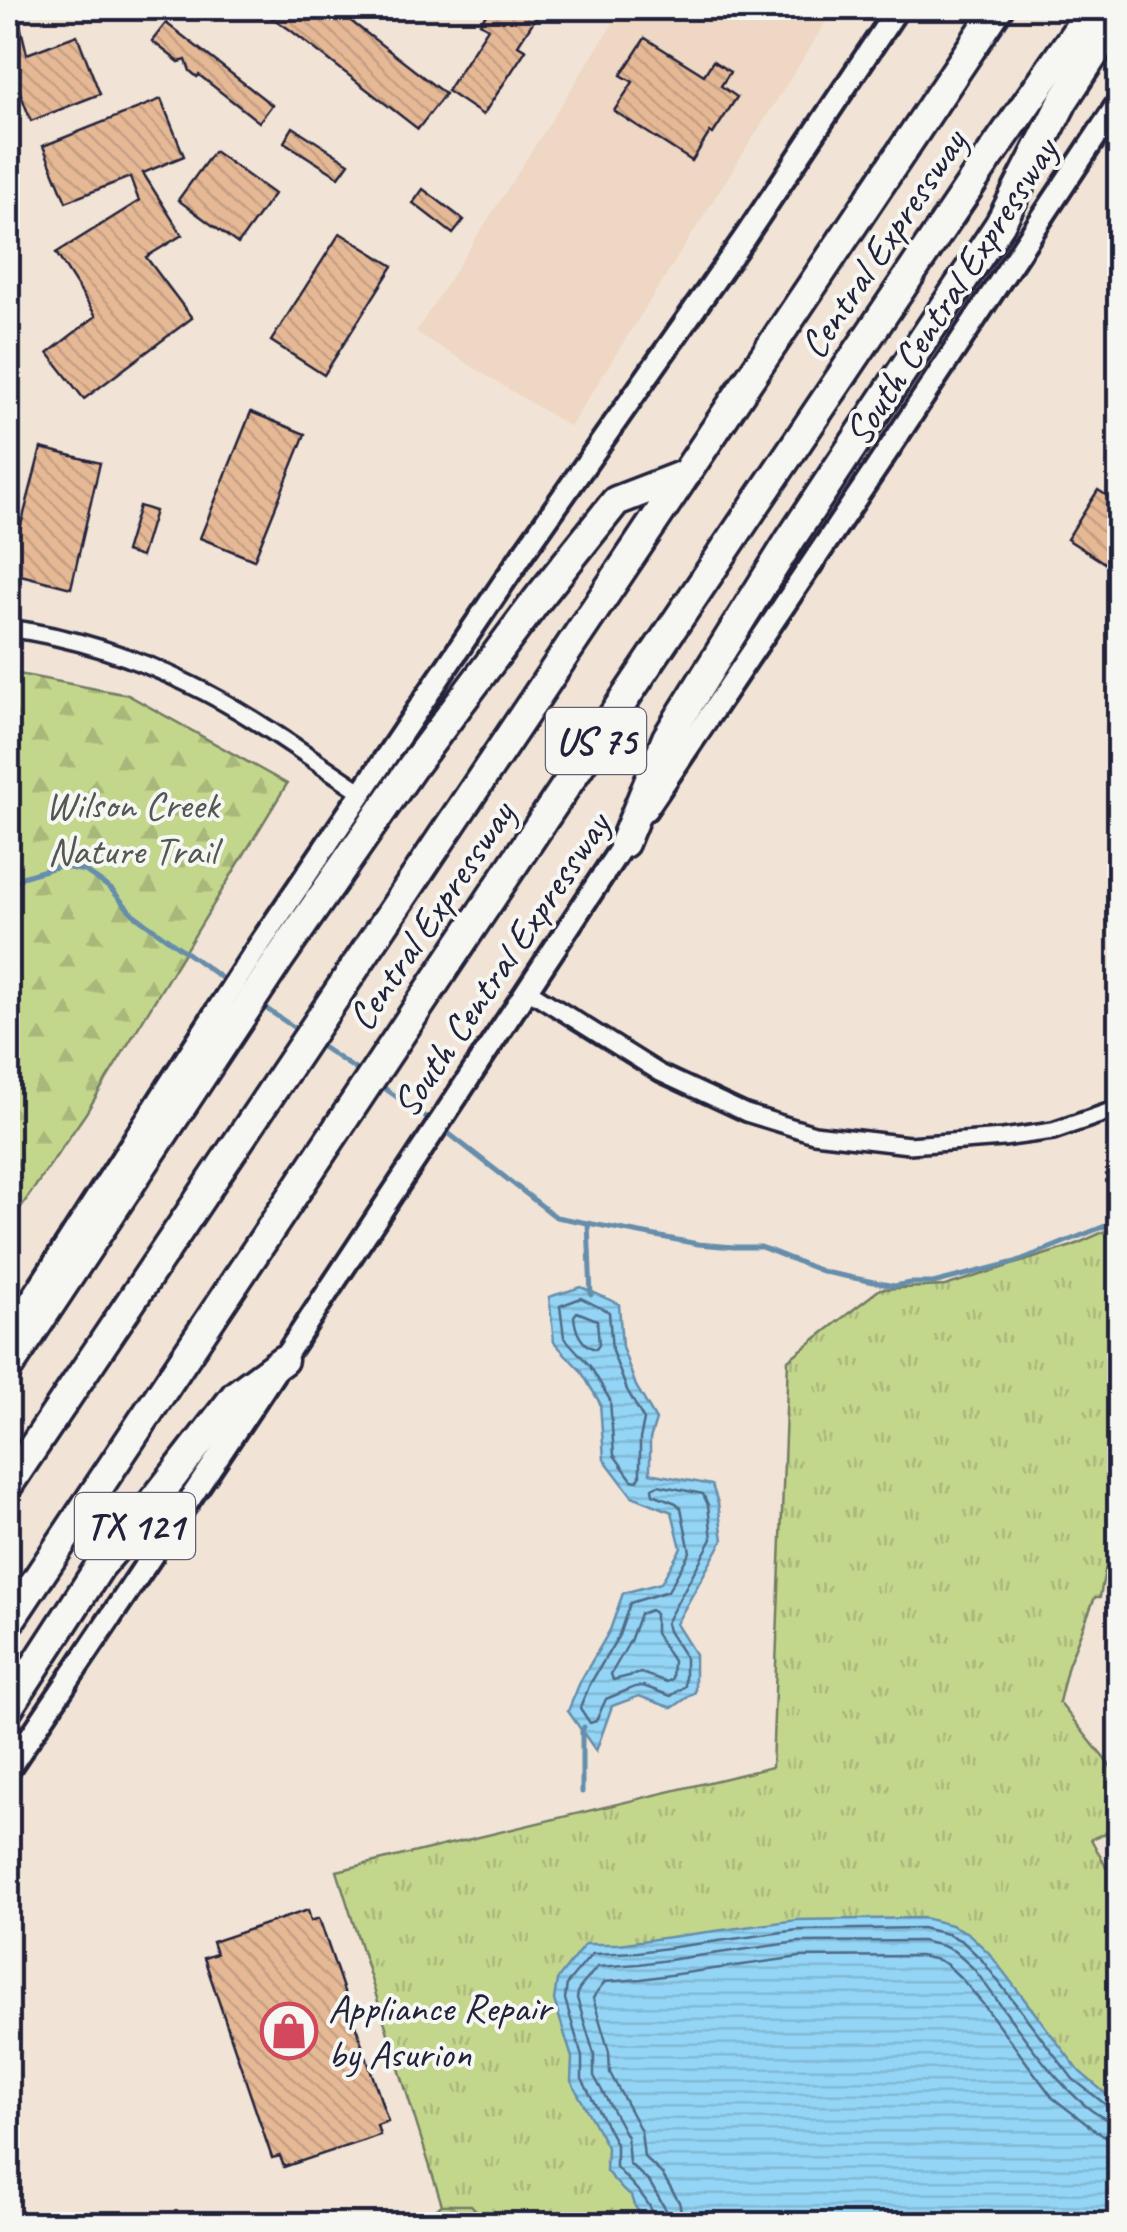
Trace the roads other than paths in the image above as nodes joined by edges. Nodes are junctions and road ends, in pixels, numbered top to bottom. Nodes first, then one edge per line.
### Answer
1 (898, 8) edge
2 (998, 8) edge
3 (1093, 8) edge
4 (1120, 14) edge
5 (1120, 100) edge
6 (686, 474) junction
7 (8, 628) edge
8 (362, 792) junction
9 (624, 843) junction
10 (269, 952) junction
11 (526, 989) junction
12 (223, 1022) junction
13 (1120, 1108) edge
14 (8, 1335) edge
15 (282, 1360) junction
16 (8, 1368) edge
17 (8, 1485) edge
18 (8, 1623) edge
19 (8, 1708) edge
20 (8, 1770) edge

1 - 8 main road
2 - 6 highway, Central Expressway / US 75
3 - 18 highway, Central Expressway / US 75
4 - 9 highway
5 - 9 main road, South Central Expressway
6 - 10 highway
6 - 17 highway, Central Expressway / US 75
7 - 8 street
8 - 10 main road
9 - 11 main road, South Central Expressway
10 - 12 highway
11 - 13 street
11 - 15 main road, South Central Expressway
12 - 14 main road
12 - 16 highway
15 - 19 highway, TX 121
15 - 20 main road, South Central Expressway

